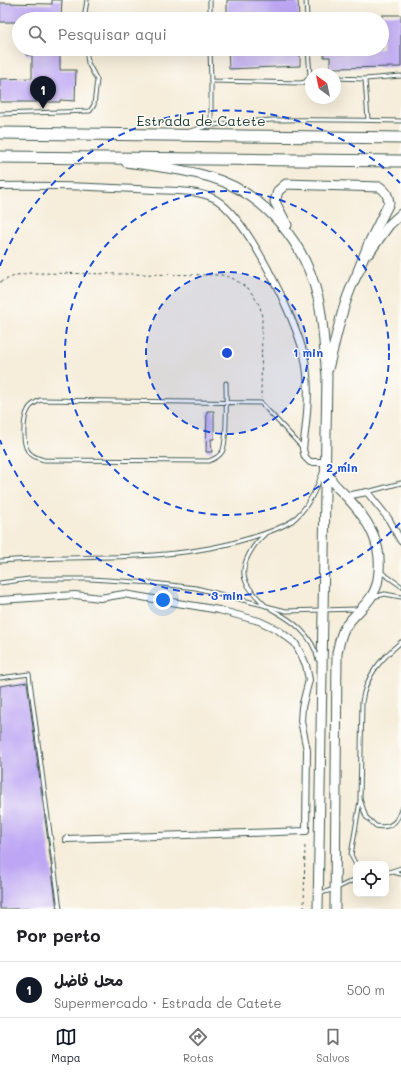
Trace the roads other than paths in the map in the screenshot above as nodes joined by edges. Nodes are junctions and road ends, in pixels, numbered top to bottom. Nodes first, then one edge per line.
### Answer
1 (87, 0) edge
2 (210, 0) edge
3 (306, 0) edge
4 (85, 12) edge
5 (210, 12) edge
6 (307, 12) edge
7 (87, 56) edge
8 (210, 56) edge
9 (309, 56) edge
10 (401, 76) edge
11 (341, 78) edge
12 (365, 79) junction
13 (211, 81) junction
14 (0, 114) edge
15 (368, 120) junction
16 (401, 121) edge
17 (211, 124) junction
18 (0, 133) edge
19 (177, 135) junction
20 (401, 138) edge
21 (0, 157) edge
22 (97, 158) junction
23 (401, 161) edge
24 (0, 186) edge
25 (401, 214) edge
26 (310, 271) junction
27 (358, 271) junction
28 (327, 376) junction
29 (226, 383) dead end
30 (226, 402) junction
31 (303, 449) junction
32 (326, 462) junction
33 (401, 483) edge
34 (367, 492) junction
35 (346, 496) junction
36 (267, 533) junction
37 (401, 541) edge
38 (0, 561) edge
39 (378, 571) junction
40 (0, 583) edge
41 (401, 586) edge
42 (401, 597) edge
43 (372, 598) junction
44 (0, 600) edge
45 (266, 606) junction
46 (363, 609) junction
47 (322, 611) junction
48 (401, 642) edge
49 (322, 676) junction
50 (0, 678) edge
51 (360, 799) junction
52 (401, 809) edge
53 (66, 839) dead end
54 (354, 861) edge
55 (401, 868) edge
56 (391, 872) joint
57 (401, 874) edge
58 (353, 880) edge
59 (335, 889) junction
60 (318, 893) junction
61 (60, 909) edge
62 (318, 909) edge
63 (335, 909) edge

1 - 4 lane
2 - 5 lane
3 - 6 lane
7 - 14 lane
8 - 13 lane
9 - 13 lane
10 - 12 lane
11 - 12 lane
12 - 15 lane
13 - 17 lane
15 - 16 lane
15 - 17 lane
17 - 19 lane
18 - 19 highway, Estrada de Catete
19 - 20 highway, Estrada de Catete
21 - 22 highway
22 - 23 highway
22 - 26 street
24 - 31 street
25 - 27 street
26 - 27 street
26 - 28 street
27 - 28 street
28 - 32 street
29 - 30 lane
30 - 30 lane
30 - 31 lane
31 - 32 street
32 - 35 street
32 - 36 lane
32 - 47 street
33 - 34 lane
34 - 35 street
34 - 37 street
35 - 39 street
36 - 38 lane
36 - 45 lane
39 - 41 lane
39 - 43 street
40 - 45 lane
42 - 43 lane
43 - 46 street
44 - 53 street
45 - 47 lane
45 - 49 lane
46 - 47 lane
46 - 59 street
47 - 49 street
48 - 51 lane
49 - 60 street
50 - 61 lane
51 - 52 lane
51 - 54 lane
55 - 56 lane
56 - 57 lane
58 - 59 lane
59 - 60 lane
59 - 63 street
60 - 62 street

